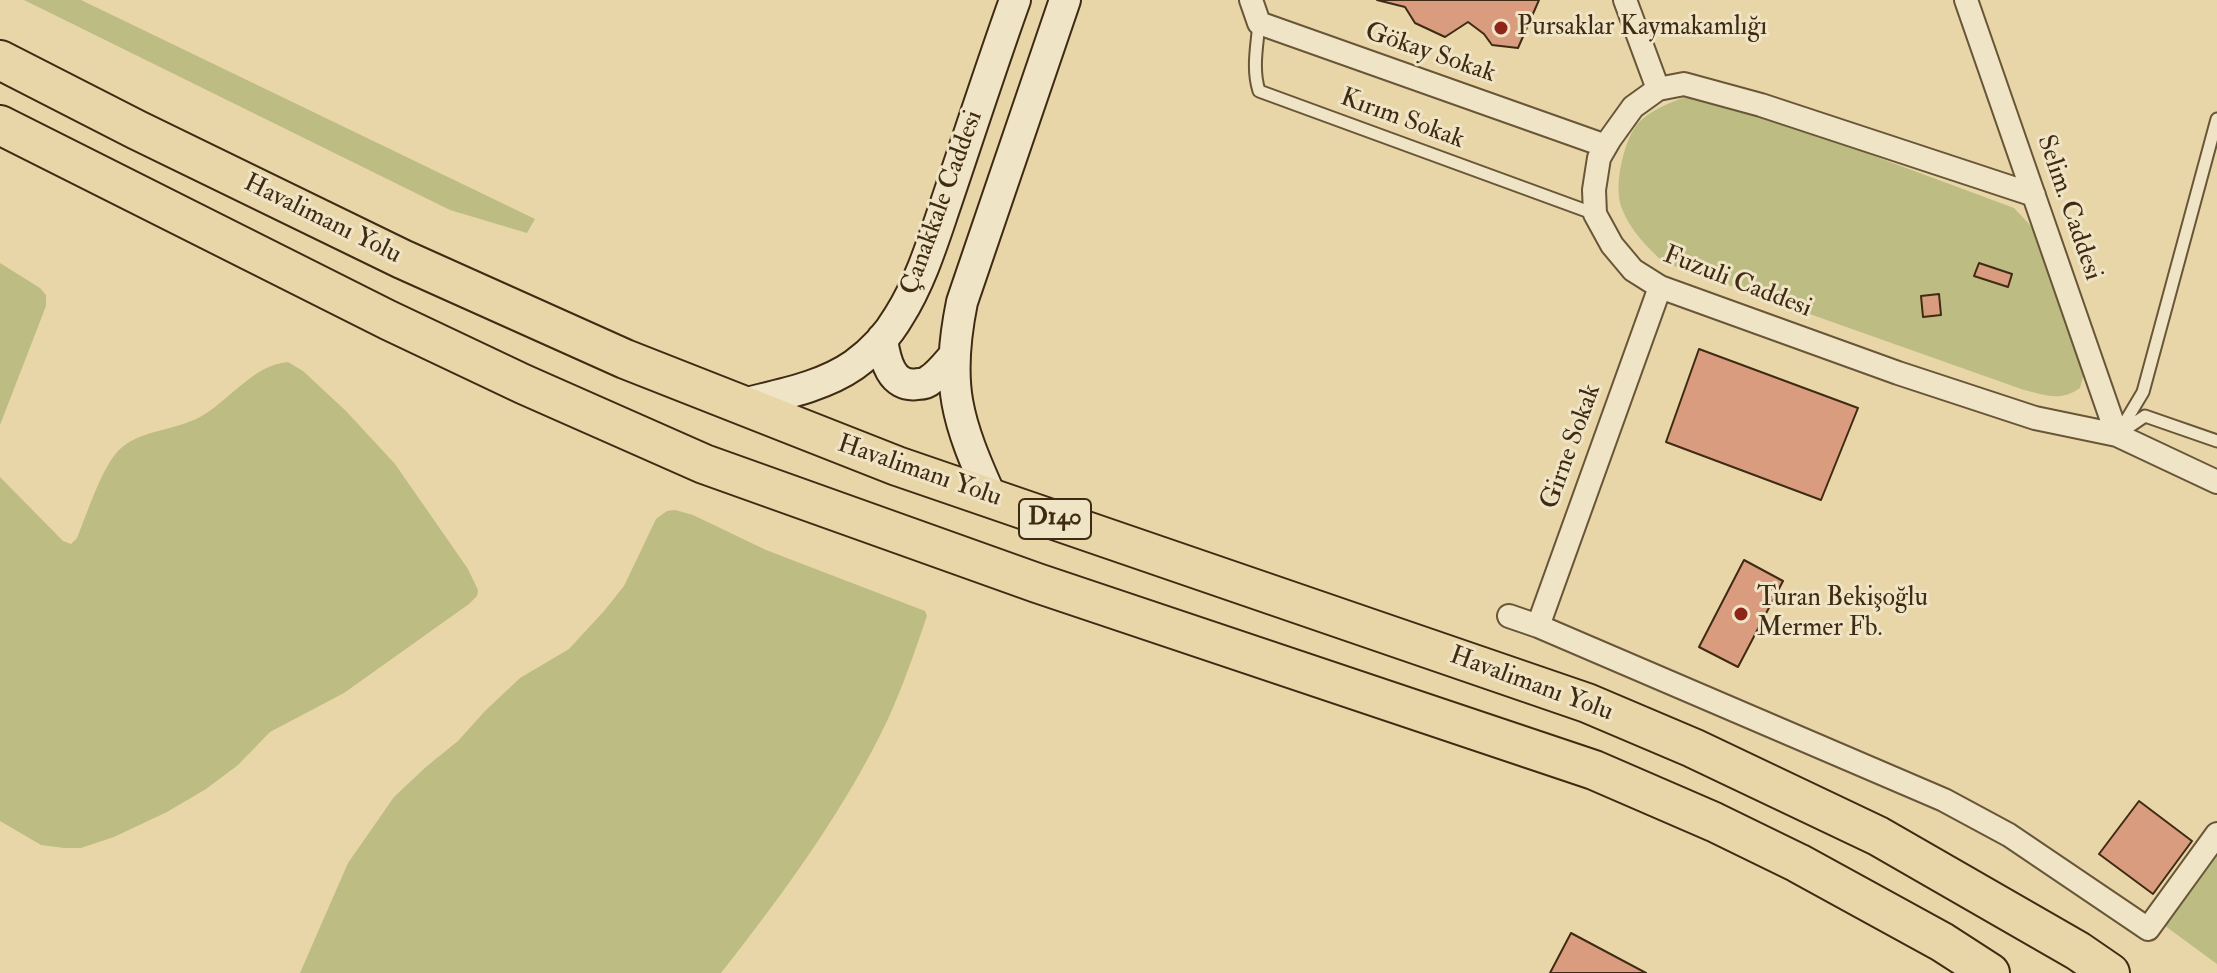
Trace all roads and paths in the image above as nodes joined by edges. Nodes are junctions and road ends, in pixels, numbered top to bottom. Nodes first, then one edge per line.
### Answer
1 (1015, 0) edge
2 (1065, 0) edge
3 (1251, 0) edge
4 (1625, 0) edge
5 (1966, 0) edge
6 (1259, 23) junction
7 (0, 60) edge
8 (1658, 89) junction
9 (2217, 119) edge
10 (0, 125) edge
11 (1606, 146) junction
12 (2034, 195) junction
13 (1595, 214) junction
14 (1660, 287) junction
15 (882, 339) junction
16 (953, 357) junction
17 (739, 405) junction
18 (2117, 435) junction
19 (2217, 441) edge
20 (2217, 482) edge
21 (991, 497) junction
22 (1509, 616) dead end
23 (1538, 626) junction
24 (2217, 834) edge
25 (1990, 973) edge
26 (2110, 973) edge

1 - 15 main road, Çanakkale Caddesi
2 - 16 main road, Çanakkale Caddesi
3 - 6 street
4 - 8 street
5 - 12 street, Selim. Caddesi
6 - 11 street, Gökay Sokak
6 - 13 lane, Kırım Sokak
7 - 17 highway, Havalimanı Yolu / D140
8 - 11 street
8 - 12 street
9 - 18 lane
10 - 25 highway, D140
11 - 13 street
12 - 18 street, Selim. Caddesi
13 - 14 street, Fuzuli Caddesi
14 - 18 street, Fuzuli Caddesi
14 - 23 street, Girne Sokak
15 - 16 main road
15 - 17 main road, Çanakkale Caddesi
16 - 21 main road, Çanakkale Caddesi
17 - 21 highway, Havalimanı Yolu / D140
18 - 19 lane
18 - 20 street, Fuzuli Caddesi
21 - 26 highway, Havalimanı Yolu / D140
22 - 23 street
23 - 24 street

